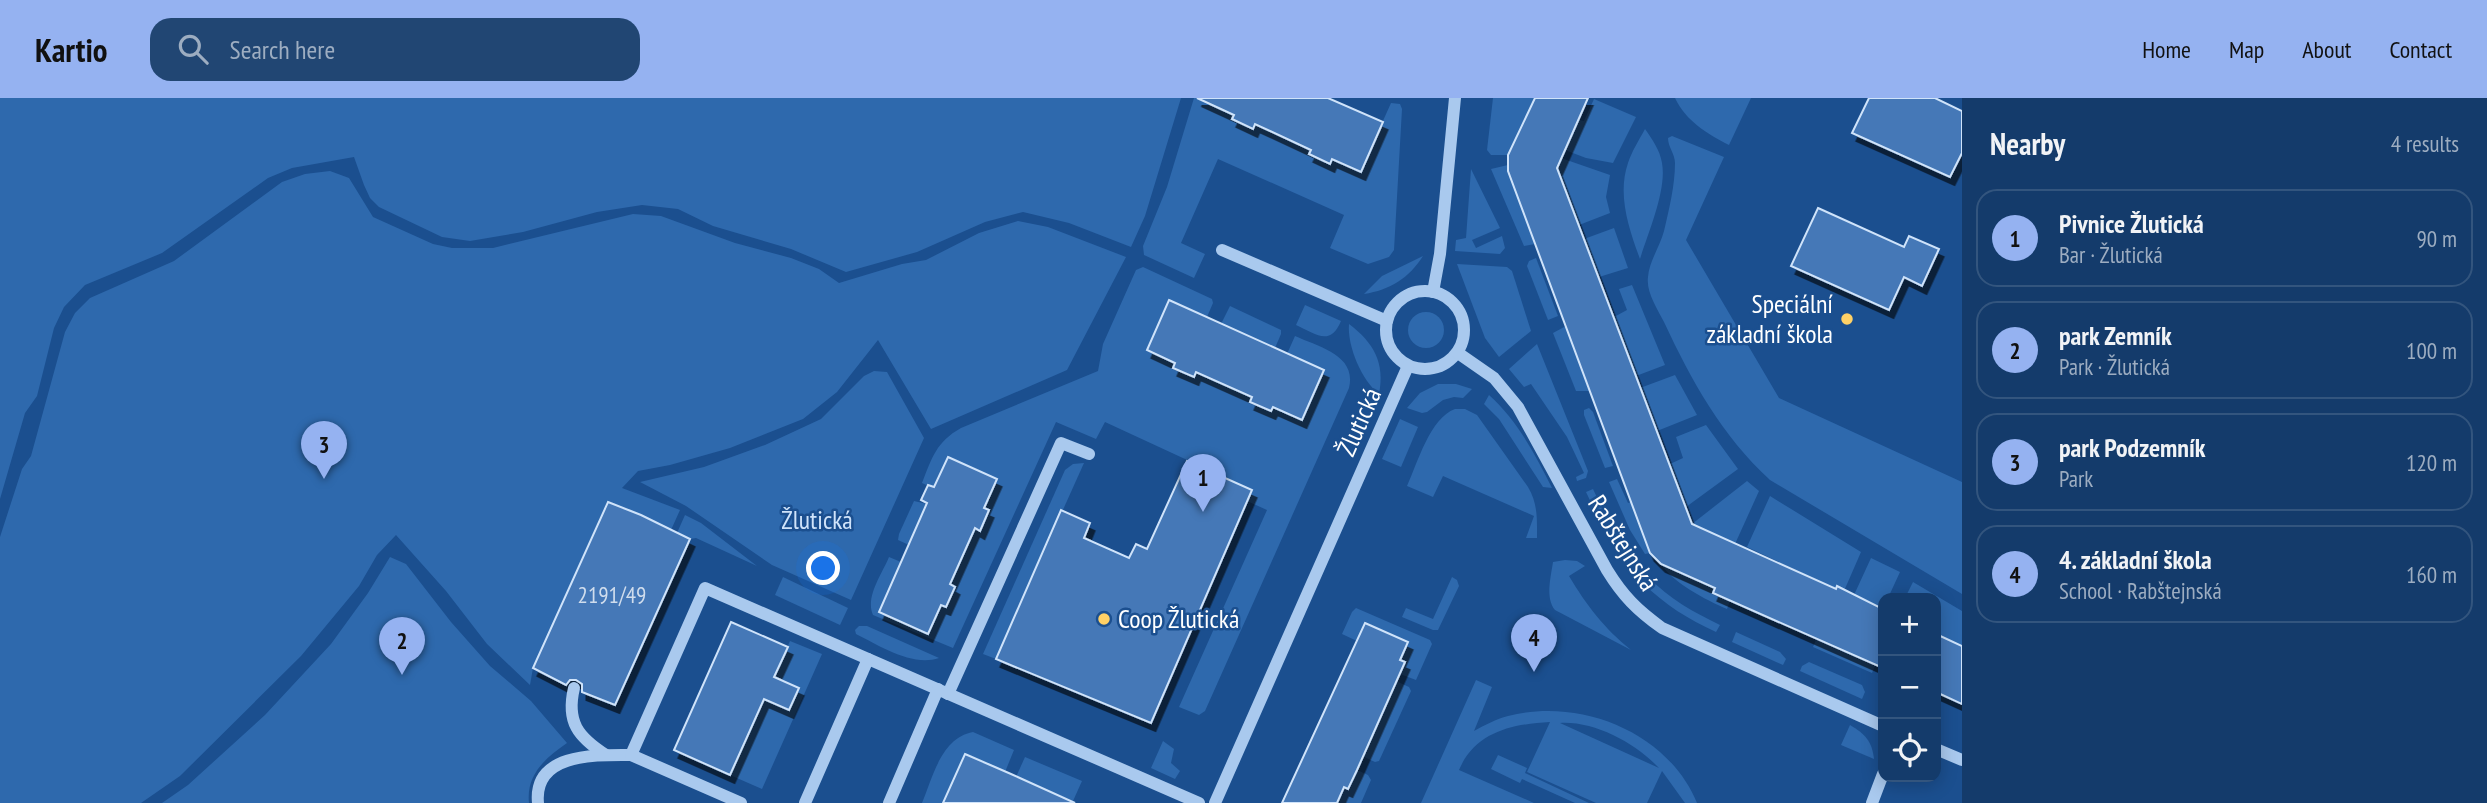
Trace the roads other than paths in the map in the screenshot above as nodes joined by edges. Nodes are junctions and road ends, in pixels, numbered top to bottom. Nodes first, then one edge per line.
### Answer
1 (1455, 98) edge
2 (1222, 250) dead end
3 (1433, 292) junction
4 (1387, 321) junction
5 (1458, 353) junction
6 (1408, 366) junction
7 (1088, 454) dead end
8 (868, 659) junction
9 (575, 688) dead end
10 (943, 692) junction
11 (1878, 724) edge
12 (1941, 751) edge
13 (606, 755) junction
14 (631, 755) junction
15 (1962, 760) edge
16 (1880, 782) edge
17 (720, 799) edge
18 (538, 803) edge
19 (741, 803) edge
20 (805, 803) edge
21 (889, 803) edge
22 (1199, 803) edge
23 (1215, 803) edge
24 (1872, 803) edge

1 - 3 street
2 - 4 street
3 - 4 street
3 - 5 street
4 - 6 street
5 - 6 street
5 - 11 street, Rabštejnská
6 - 23 street, Žlutická
7 - 10 street
8 - 10 street
8 - 14 street
8 - 20 street
9 - 13 street
10 - 21 street
10 - 22 street
12 - 15 street
13 - 14 street
13 - 18 street
14 - 17 street
16 - 24 street
17 - 19 street

